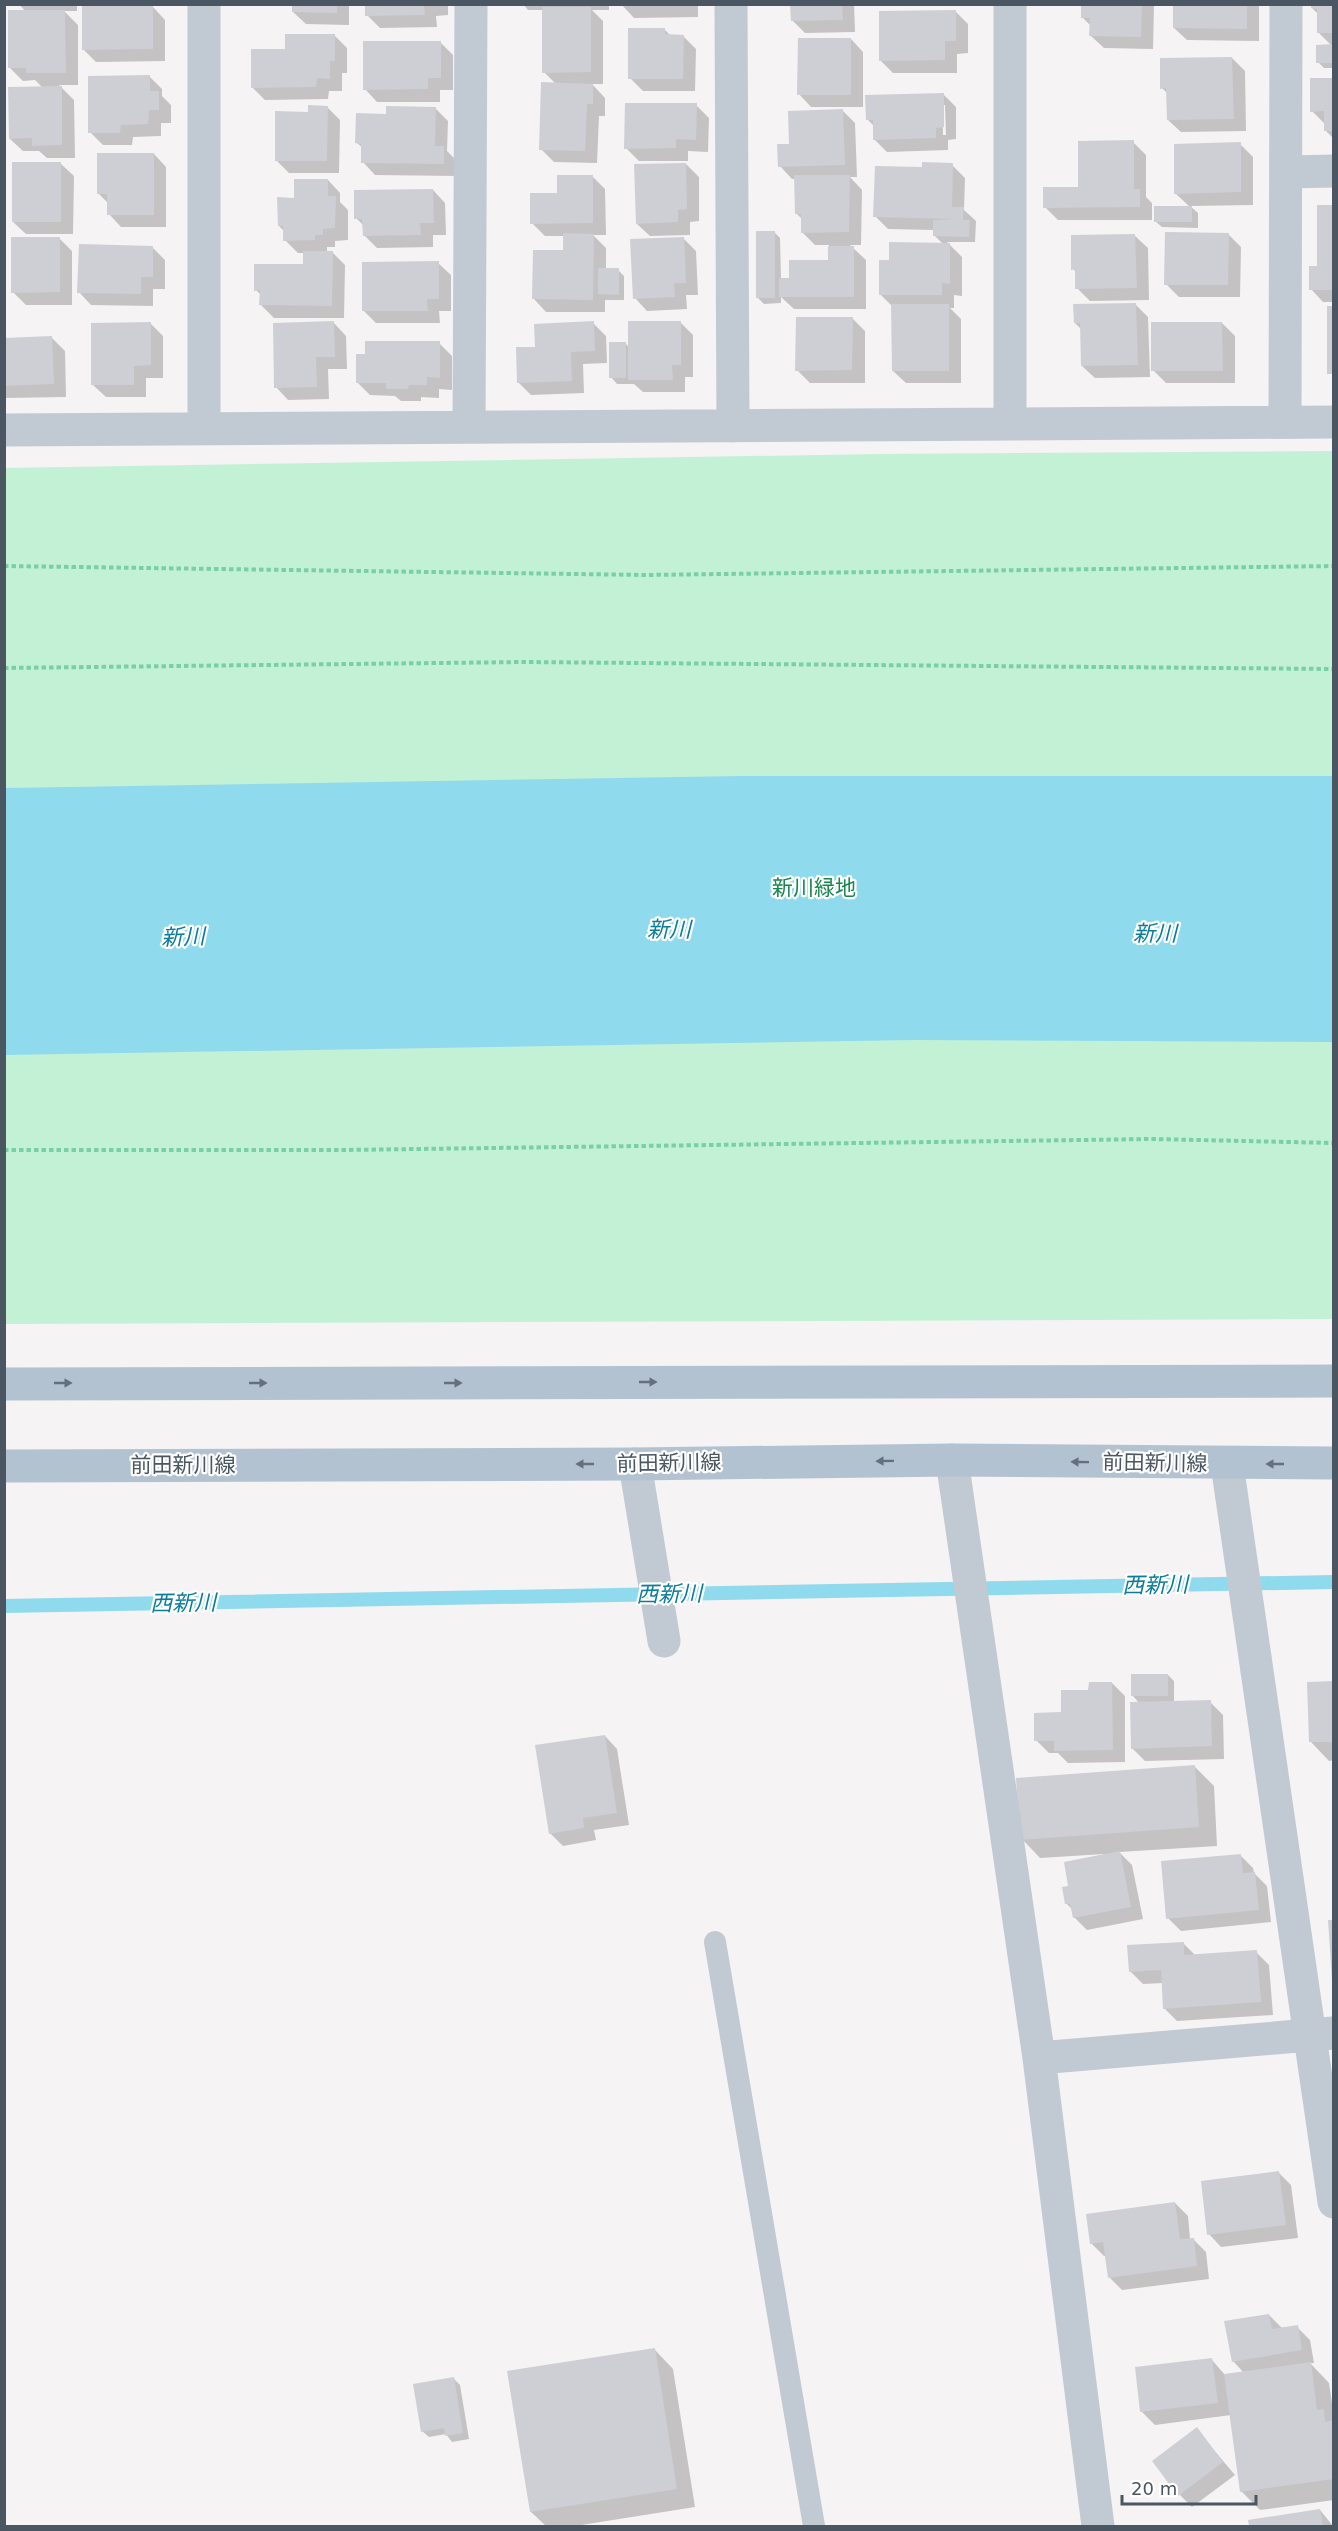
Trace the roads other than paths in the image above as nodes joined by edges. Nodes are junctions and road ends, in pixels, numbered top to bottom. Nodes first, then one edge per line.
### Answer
1 (204, 4) edge
2 (471, 4) edge
3 (731, 4) edge
4 (1010, 4) edge
5 (1286, 4) edge
6 (1334, 171) edge
7 (1287, 172) junction
8 (1285, 422) junction
9 (1334, 422) edge
10 (1010, 424) junction
11 (733, 426) junction
12 (469, 427) junction
13 (204, 429) junction
14 (4, 430) edge
15 (1334, 1381) edge
16 (4, 1384) edge
17 (952, 1460) junction
18 (1334, 1463) edge
19 (635, 1464) junction
20 (1227, 1464) junction
21 (4, 1466) edge
22 (664, 1641) dead end
23 (715, 1942) dead end
24 (1322, 2034) edge
25 (1039, 2058) junction
26 (1334, 2202) edge
27 (814, 2526) edge
28 (1098, 2526) edge

1 - 13 street
2 - 12 street
3 - 11 street
4 - 10 street
5 - 7 street
6 - 7 street
7 - 8 street
8 - 9 street
8 - 10 street
10 - 11 street
11 - 12 street
12 - 13 street
13 - 14 street
16 -> 15 main road
17 -> 19 main road, 前田新川線
20 -> 17 main road, 前田新川線
17 - 25 street
18 -> 20 main road, 前田新川線
19 -> 21 main road, 前田新川線
19 - 22 street
20 - 24 street
23 - 27 lane
24 - 25 street
24 - 26 street
25 - 28 street

